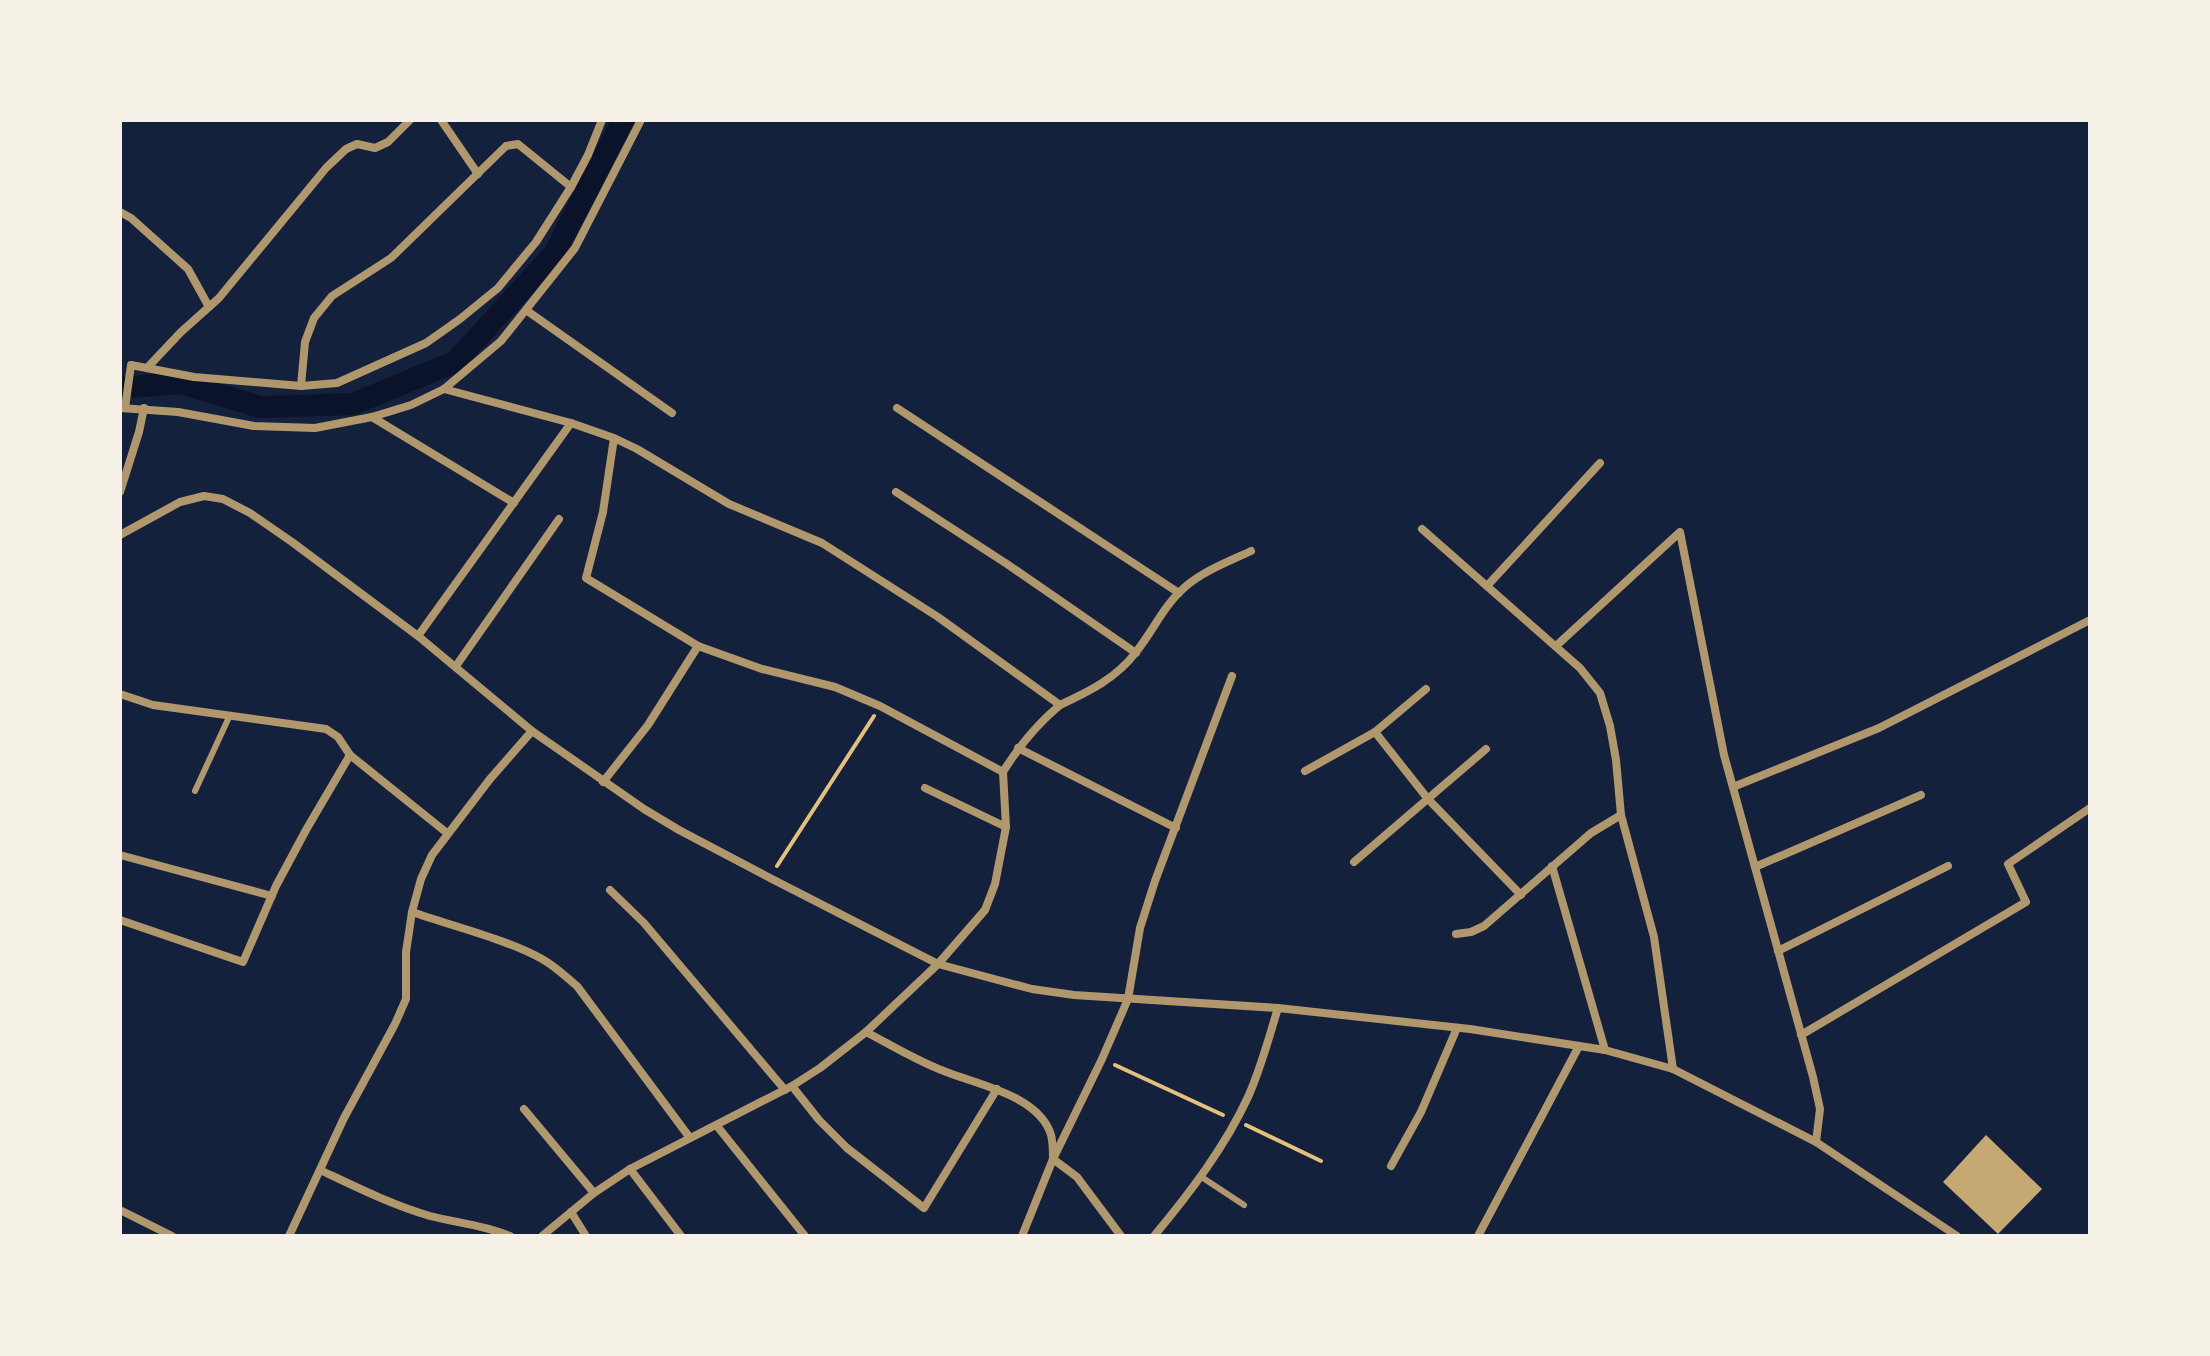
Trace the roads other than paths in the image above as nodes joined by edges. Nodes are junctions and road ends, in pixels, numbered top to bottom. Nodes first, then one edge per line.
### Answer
1 (410, 120) edge
2 (441, 120) edge
3 (602, 120) edge
4 (641, 120) edge
5 (478, 174) junction
6 (571, 187) junction
7 (120, 212) edge
8 (209, 307) junction
9 (526, 310) junction
10 (120, 365) edge
11 (147, 368) junction
12 (130, 370) junction
13 (301, 386) junction
14 (444, 389) junction
15 (124, 405) edge
16 (144, 408) junction
17 (897, 408) dead end
18 (672, 413) dead end
19 (372, 417) junction
20 (571, 423) junction
21 (614, 438) junction
22 (1600, 463) dead end
23 (120, 492) edge
24 (896, 492) dead end
25 (514, 503) junction
26 (559, 519) dead end
27 (1422, 529) dead end
28 (120, 535) edge
29 (1251, 551) dead end
30 (1487, 586) junction
31 (1179, 593) junction
32 (2090, 620) edge
33 (418, 636) junction
34 (698, 646) junction
35 (1556, 646) junction
36 (1136, 653) junction
37 (456, 666) junction
38 (1232, 676) dead end
39 (1426, 689) dead end
40 (120, 694) edge
41 (1060, 705) junction
42 (230, 715) junction
43 (532, 731) junction
44 (1375, 732) junction
45 (1018, 748) junction
46 (1486, 749) dead end
47 (350, 755) junction
48 (1305, 771) dead end
49 (1003, 772) junction
50 (603, 782) junction
51 (1733, 787) junction
52 (925, 788) dead end
53 (195, 791) dead end
54 (1921, 795) dead end
55 (1428, 799) junction
56 (2090, 808) edge
57 (1621, 815) junction
58 (1006, 827) junction
59 (1176, 828) junction
60 (447, 833) junction
61 (120, 855) edge
62 (1354, 862) dead end
63 (1552, 866) junction
64 (1948, 866) dead end
65 (1755, 867) junction
66 (610, 890) dead end
67 (1521, 895) junction
68 (272, 896) junction
69 (412, 912) junction
70 (120, 920) edge
71 (1456, 934) dead end
72 (1778, 951) junction
73 (938, 964) junction
74 (1128, 999) junction
75 (1278, 1008) junction
76 (1457, 1028) junction
77 (866, 1032) junction
78 (1801, 1035) junction
79 (1579, 1046) junction
80 (1605, 1050) junction
81 (1673, 1069) junction
82 (788, 1088) junction
83 (997, 1089) junction
84 (524, 1109) dead end
85 (717, 1126) junction
86 (690, 1138) junction
87 (1816, 1142) junction
88 (1053, 1159) junction
89 (1391, 1166) dead end
90 (630, 1169) junction
91 (320, 1170) junction
92 (1200, 1176) junction
93 (594, 1193) junction
94 (1244, 1205) dead end
95 (120, 1210) edge
96 (571, 1212) junction
97 (172, 1236) edge
98 (289, 1236) edge
99 (510, 1236) edge
100 (542, 1236) edge
101 (586, 1236) edge
102 (681, 1236) edge
103 (805, 1236) edge
104 (1022, 1236) edge
105 (1121, 1236) edge
106 (1154, 1236) edge
107 (1478, 1236) edge
108 (1957, 1236) edge

1 - 8 street
2 - 5 street
3 - 6 street
4 - 9 street
5 - 6 street
5 - 13 street
6 - 13 street
7 - 8 street
8 - 11 street
9 - 14 street
9 - 18 street
10 - 12 street
11 - 12 street
11 - 13 street
12 - 15 street
14 - 19 street
14 - 20 street
15 - 16 street
16 - 19 street
16 - 23 street
17 - 31 street
19 - 25 street
20 - 21 street
20 - 25 street
21 - 34 street
21 - 41 street
22 - 30 street
24 - 36 street
25 - 33 street
26 - 37 street
27 - 30 street
28 - 33 street
29 - 31 street
30 - 35 street
31 - 36 street
32 - 51 street
33 - 37 street
34 - 49 street
34 - 50 street
35 - 51 street
35 - 57 street
36 - 41 street
37 - 43 street
38 - 59 street
39 - 44 street
40 - 42 street
41 - 45 street
42 - 47 street
42 - 53 lane
43 - 50 street
43 - 60 street
44 - 48 street
44 - 55 street
45 - 49 street
45 - 59 street
46 - 55 street
47 - 60 street
47 - 68 street
49 - 58 street
50 - 73 street
51 - 65 street
52 - 58 street
54 - 65 street
55 - 62 street
55 - 67 street
56 - 78 street
57 - 63 street
57 - 81 street
58 - 73 street
59 - 74 street
60 - 69 street
61 - 68 street
63 - 67 street
63 - 80 street
64 - 72 street
65 - 72 street
66 - 82 street
67 - 71 street
68 - 70 street
69 - 86 street
69 - 91 street
72 - 78 street
73 - 74 street
73 - 77 street
74 - 75 street
74 - 88 street
75 - 76 street
75 - 92 street
76 - 79 street
76 - 89 street
77 - 82 street
77 - 83 street
78 - 87 street
79 - 80 street
79 - 107 street
80 - 81 street
81 - 87 street
82 - 83 street
82 - 85 street
83 - 88 street
84 - 93 street
85 - 86 street
85 - 103 street
86 - 90 street
87 - 108 street
88 - 104 street
88 - 105 street
90 - 93 street
90 - 102 street
91 - 98 street
91 - 99 street
92 - 94 lane
92 - 106 street
93 - 96 street
95 - 97 street
96 - 100 street
96 - 101 street

